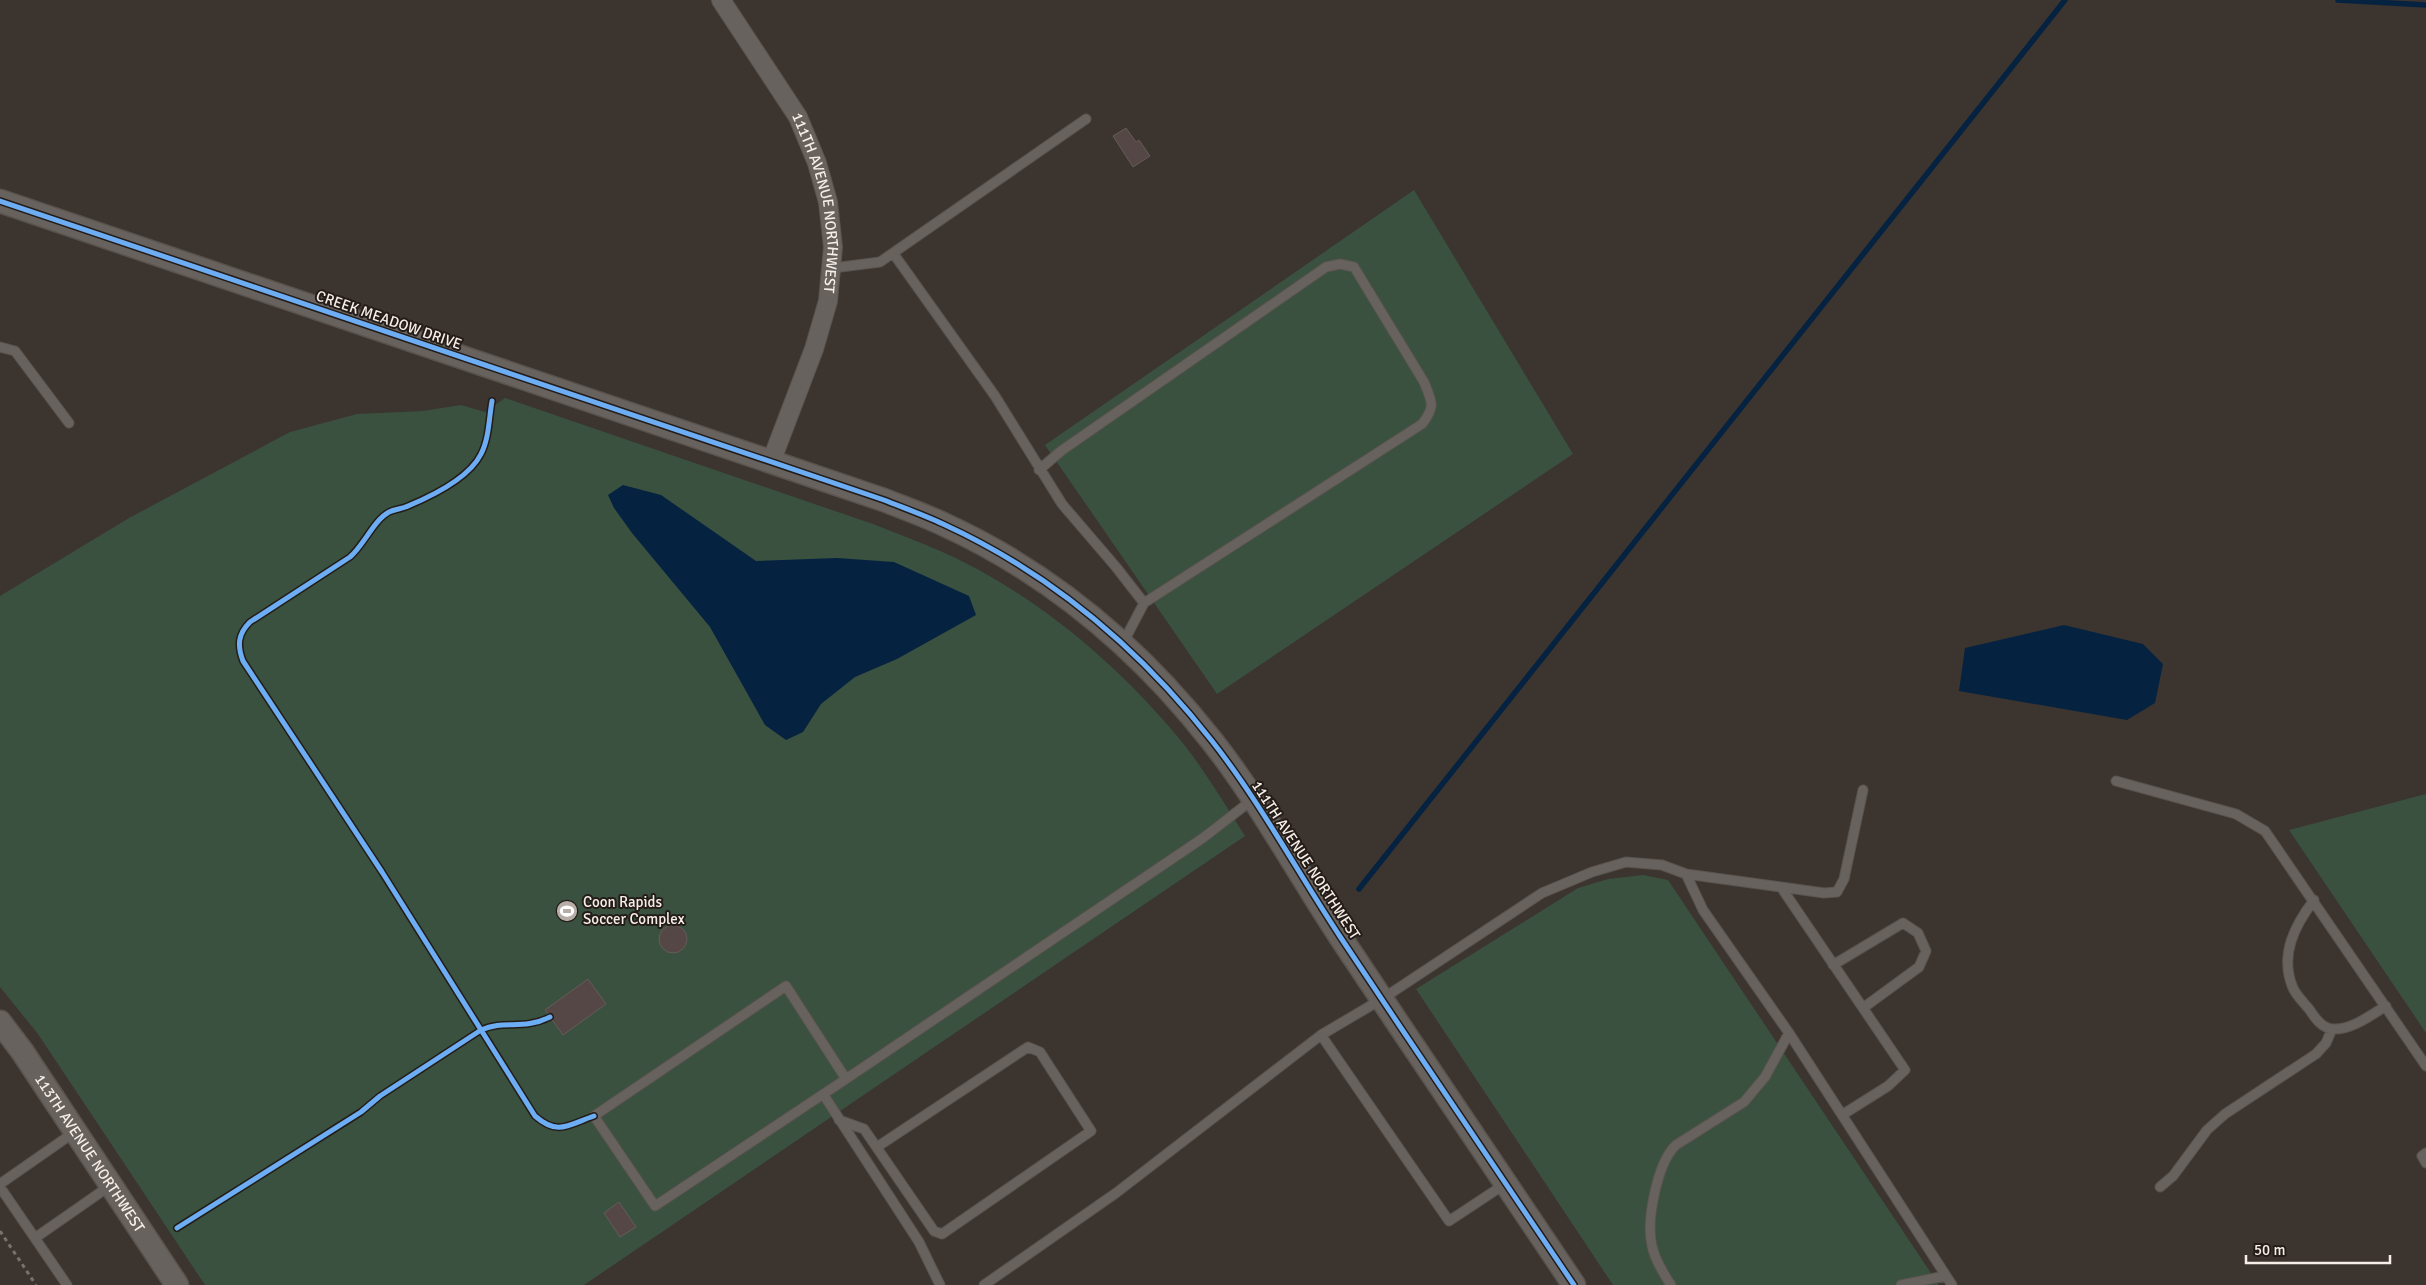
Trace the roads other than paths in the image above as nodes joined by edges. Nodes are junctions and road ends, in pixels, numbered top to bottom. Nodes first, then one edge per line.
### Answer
1 (721, 0) edge
2 (1086, 119) dead end
3 (0, 201) edge
4 (893, 253) junction
5 (833, 268) junction
6 (0, 347) edge
7 (69, 424) dead end
8 (770, 462) junction
9 (1039, 470) junction
10 (1144, 603) junction
11 (1123, 643) junction
12 (2116, 782) dead end
13 (1863, 790) dead end
14 (1252, 800) junction
15 (1686, 874) junction
16 (1782, 887) junction
17 (2314, 900) junction
18 (1833, 965) junction
19 (1382, 999) junction
20 (2386, 1006) junction
21 (1863, 1008) junction
22 (0, 1022) edge
23 (2332, 1030) junction
24 (1789, 1034) junction
25 (1322, 1035) junction
26 (2426, 1066) edge
27 (846, 1079) junction
28 (823, 1094) junction
29 (1842, 1115) junction
30 (839, 1120) junction
31 (76, 1131) junction
32 (877, 1148) junction
33 (2426, 1153) edge
34 (2426, 1163) edge
35 (0, 1184) edge
36 (1506, 1184) junction
37 (111, 1185) junction
38 (2160, 1186) dead end
39 (0, 1187) edge
40 (35, 1238) junction
41 (1945, 1276) junction
42 (990, 1283) edge
43 (67, 1285) edge
44 (177, 1285) edge
45 (940, 1285) edge
46 (1574, 1285) edge
47 (1671, 1285) edge
48 (1901, 1285) edge
49 (1952, 1285) edge

1 - 5 street, 111TH AVENUE NORTHWEST
2 - 4 lane
3 - 8 street, CREEK MEADOW DRIVE
4 - 5 lane
4 - 9 lane
5 - 8 street, 111TH AVENUE NORTHWEST
6 - 7 lane
8 - 11 street, 111TH AVENUE NORTHWEST
9 - 10 lane
9 - 10 lane
10 - 11 lane
11 - 14 street, 111TH AVENUE NORTHWEST
12 - 17 lane
13 - 16 lane
14 - 19 street, 111TH AVENUE NORTHWEST
14 - 27 lane
15 - 16 lane
15 - 19 lane
15 - 24 lane
16 - 18 lane
17 - 20 lane
17 - 23 lane
18 - 21 lane
18 - 21 lane
19 - 25 lane
19 - 36 street, 111TH AVENUE NORTHWEST
20 - 23 lane
20 - 26 lane
21 - 29 lane
22 - 31 street, 113TH AVENUE NORTHWEST
23 - 38 lane
24 - 29 lane
24 - 47 lane
25 - 36 lane
25 - 42 lane
27 - 28 lane
27 - 28 lane
28 - 30 lane
29 - 41 lane
30 - 32 lane
30 - 45 lane
31 - 35 lane
31 - 37 street, 113TH AVENUE NORTHWEST
32 - 32 lane
33 - 34 lane
36 - 46 street, 111TH AVENUE NORTHWEST
37 - 40 lane
37 - 44 street, 113TH AVENUE NORTHWEST
39 - 40 lane
40 - 43 lane
41 - 48 lane
41 - 49 lane

